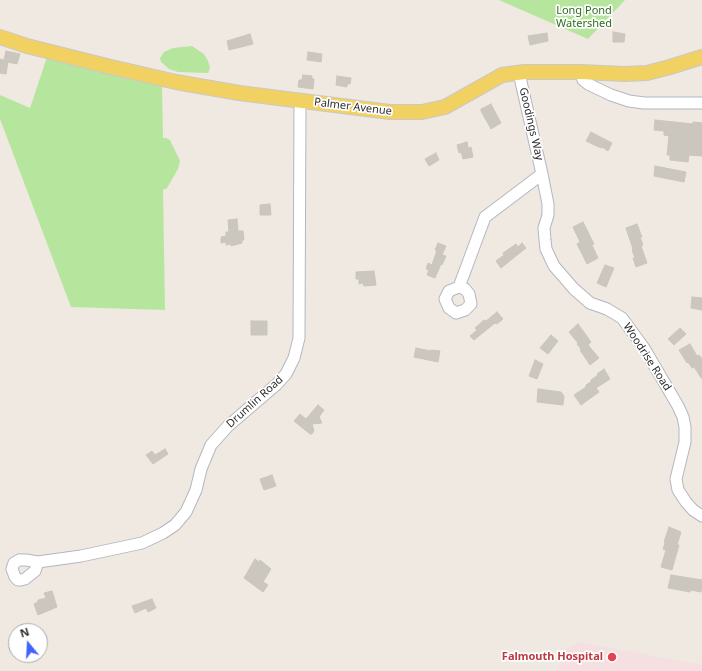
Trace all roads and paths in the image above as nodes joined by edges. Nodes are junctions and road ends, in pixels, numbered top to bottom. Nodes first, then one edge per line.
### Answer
1 (0, 37) edge
2 (702, 57) edge
3 (581, 72) junction
4 (519, 73) junction
5 (300, 100) junction
6 (702, 103) edge
7 (542, 174) junction
8 (458, 287) dead end
9 (702, 516) edge
10 (38, 562) dead end

1 - 5 main road, Palmer Avenue
2 - 3 main road, Palmer Avenue
3 - 4 main road, Palmer Avenue
3 - 6 street
4 - 5 main road, Palmer Avenue
4 - 7 street, Goodings Way
5 - 10 street, Drumlin Road
7 - 8 street, Goodings Way
7 - 9 street, Woodrise Road

